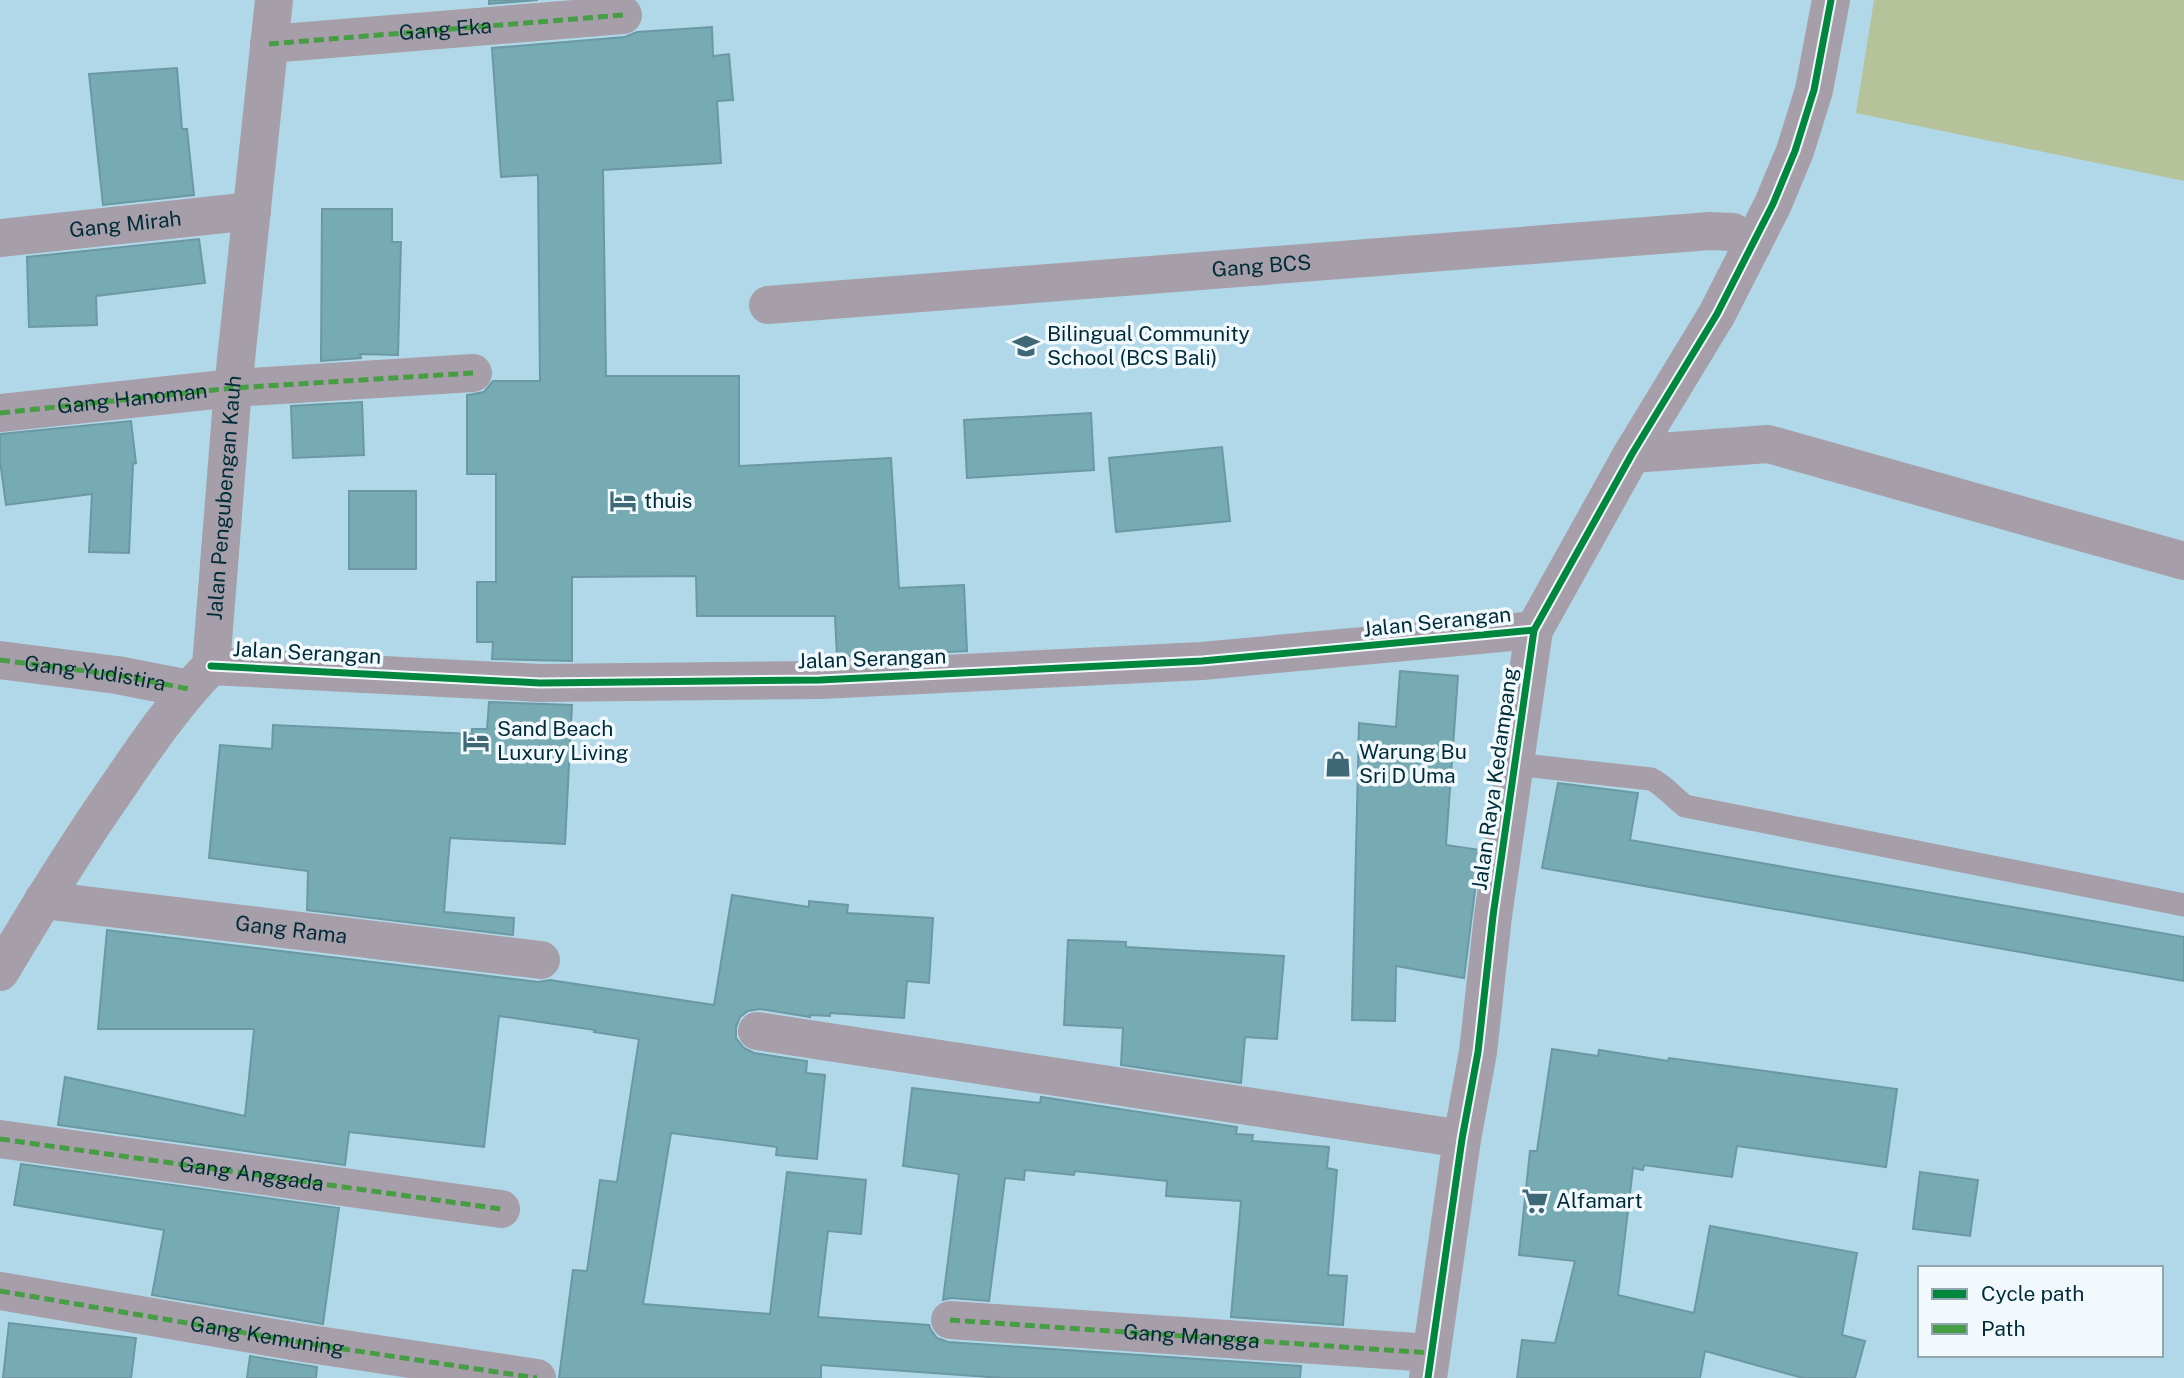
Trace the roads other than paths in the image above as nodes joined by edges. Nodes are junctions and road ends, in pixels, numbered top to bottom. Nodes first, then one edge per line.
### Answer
1 (275, 0) edge
2 (1831, 0) edge
3 (623, 15) dead end
4 (269, 44) junction
5 (252, 211) junction
6 (0, 238) edge
7 (1753, 244) junction
8 (768, 305) dead end
9 (473, 373) dead end
10 (233, 388) junction
11 (0, 413) edge
12 (1632, 454) junction
13 (2184, 561) edge
14 (1534, 631) junction
15 (0, 660) edge
16 (200, 678) junction
17 (1514, 764) junction
18 (43, 900) junction
19 (2184, 905) edge
20 (541, 960) dead end
21 (0, 972) edge
22 (757, 1031) dead end
23 (0, 1139) edge
24 (1462, 1139) junction
25 (501, 1209) dead end
26 (0, 1291) edge
27 (950, 1320) dead end
28 (1429, 1366) edge
29 (537, 1378) edge

1 - 4 street, Jalan Pengubengan Kauh
2 - 7 street, Jalan Raya Kedampang
3 - 4 street, Gang Eka
4 - 5 street, Jalan Pengubengan Kauh
5 - 6 street, Gang Mirah
5 - 10 street, Jalan Pengubengan Kauh
7 - 8 street, Gang BCS
7 - 12 street, Jalan Raya Kedampang
9 - 10 street, Gang Hanoman
10 - 11 street, Gang Hanoman
10 - 16 street, Jalan Pengubengan Kauh
12 - 13 street
12 - 14 street, Jalan Raya Kedampang
14 - 16 street, Jalan Serangan
14 - 17 street, Jalan Raya Kedampang
15 - 16 street, Gang Yudistira
16 - 18 street
17 - 19 lane
17 - 24 street, Jalan Raya Kedampang
18 - 20 street, Gang Rama
18 - 21 street
22 - 24 street
23 - 25 street, Gang Anggada
24 - 28 street, Jalan Raya Kedampang
26 - 29 street, Gang Kemuning
27 - 28 street, Gang Mangga

